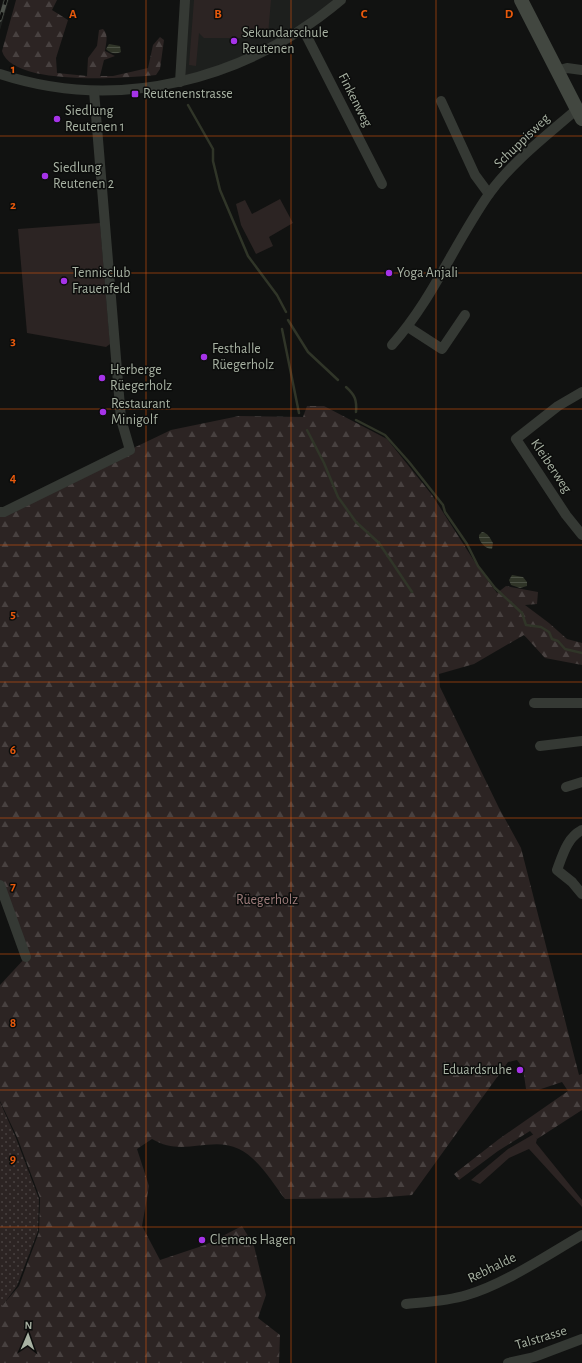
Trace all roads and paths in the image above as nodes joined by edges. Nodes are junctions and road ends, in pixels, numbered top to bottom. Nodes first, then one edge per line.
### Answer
1 (186, 0) edge
2 (341, 0) edge
3 (521, 0) edge
4 (303, 29) junction
5 (582, 70) edge
6 (556, 71) junction
7 (0, 74) edge
8 (180, 82) junction
9 (94, 91) junction
10 (441, 101) dead end
11 (579, 115) edge
12 (382, 184) dead end
13 (489, 194) junction
14 (465, 315) dead end
15 (408, 327) junction
16 (392, 345) dead end
17 (582, 392) edge
18 (0, 512) edge
19 (582, 535) edge
20 (534, 702) dead end
21 (582, 704) edge
22 (582, 741) edge
23 (540, 746) dead end
24 (582, 782) edge
25 (566, 787) dead end
26 (582, 830) edge
27 (0, 885) edge
28 (582, 894) edge
29 (26, 957) dead end
30 (582, 1235) edge
31 (406, 1304) dead end
32 (582, 1339) edge
33 (508, 1363) edge

1 - 8 street
2 - 4 street
3 - 6 street
4 - 8 street
4 - 12 street, Finkenweg
5 - 6 street
6 - 11 street
7 - 9 street
8 - 9 street
9 - 18 street
10 - 13 street, Schuppisweg
11 - 13 street, Schuppisweg
13 - 15 street, Schuppisweg
14 - 15 street
15 - 16 street, Schuppisweg
17 - 19 street, Kleiberweg
20 - 21 street
22 - 23 street
24 - 25 street
26 - 28 street
27 - 29 street
30 - 31 street, Rebhalde
32 - 33 street, Talstrasse

